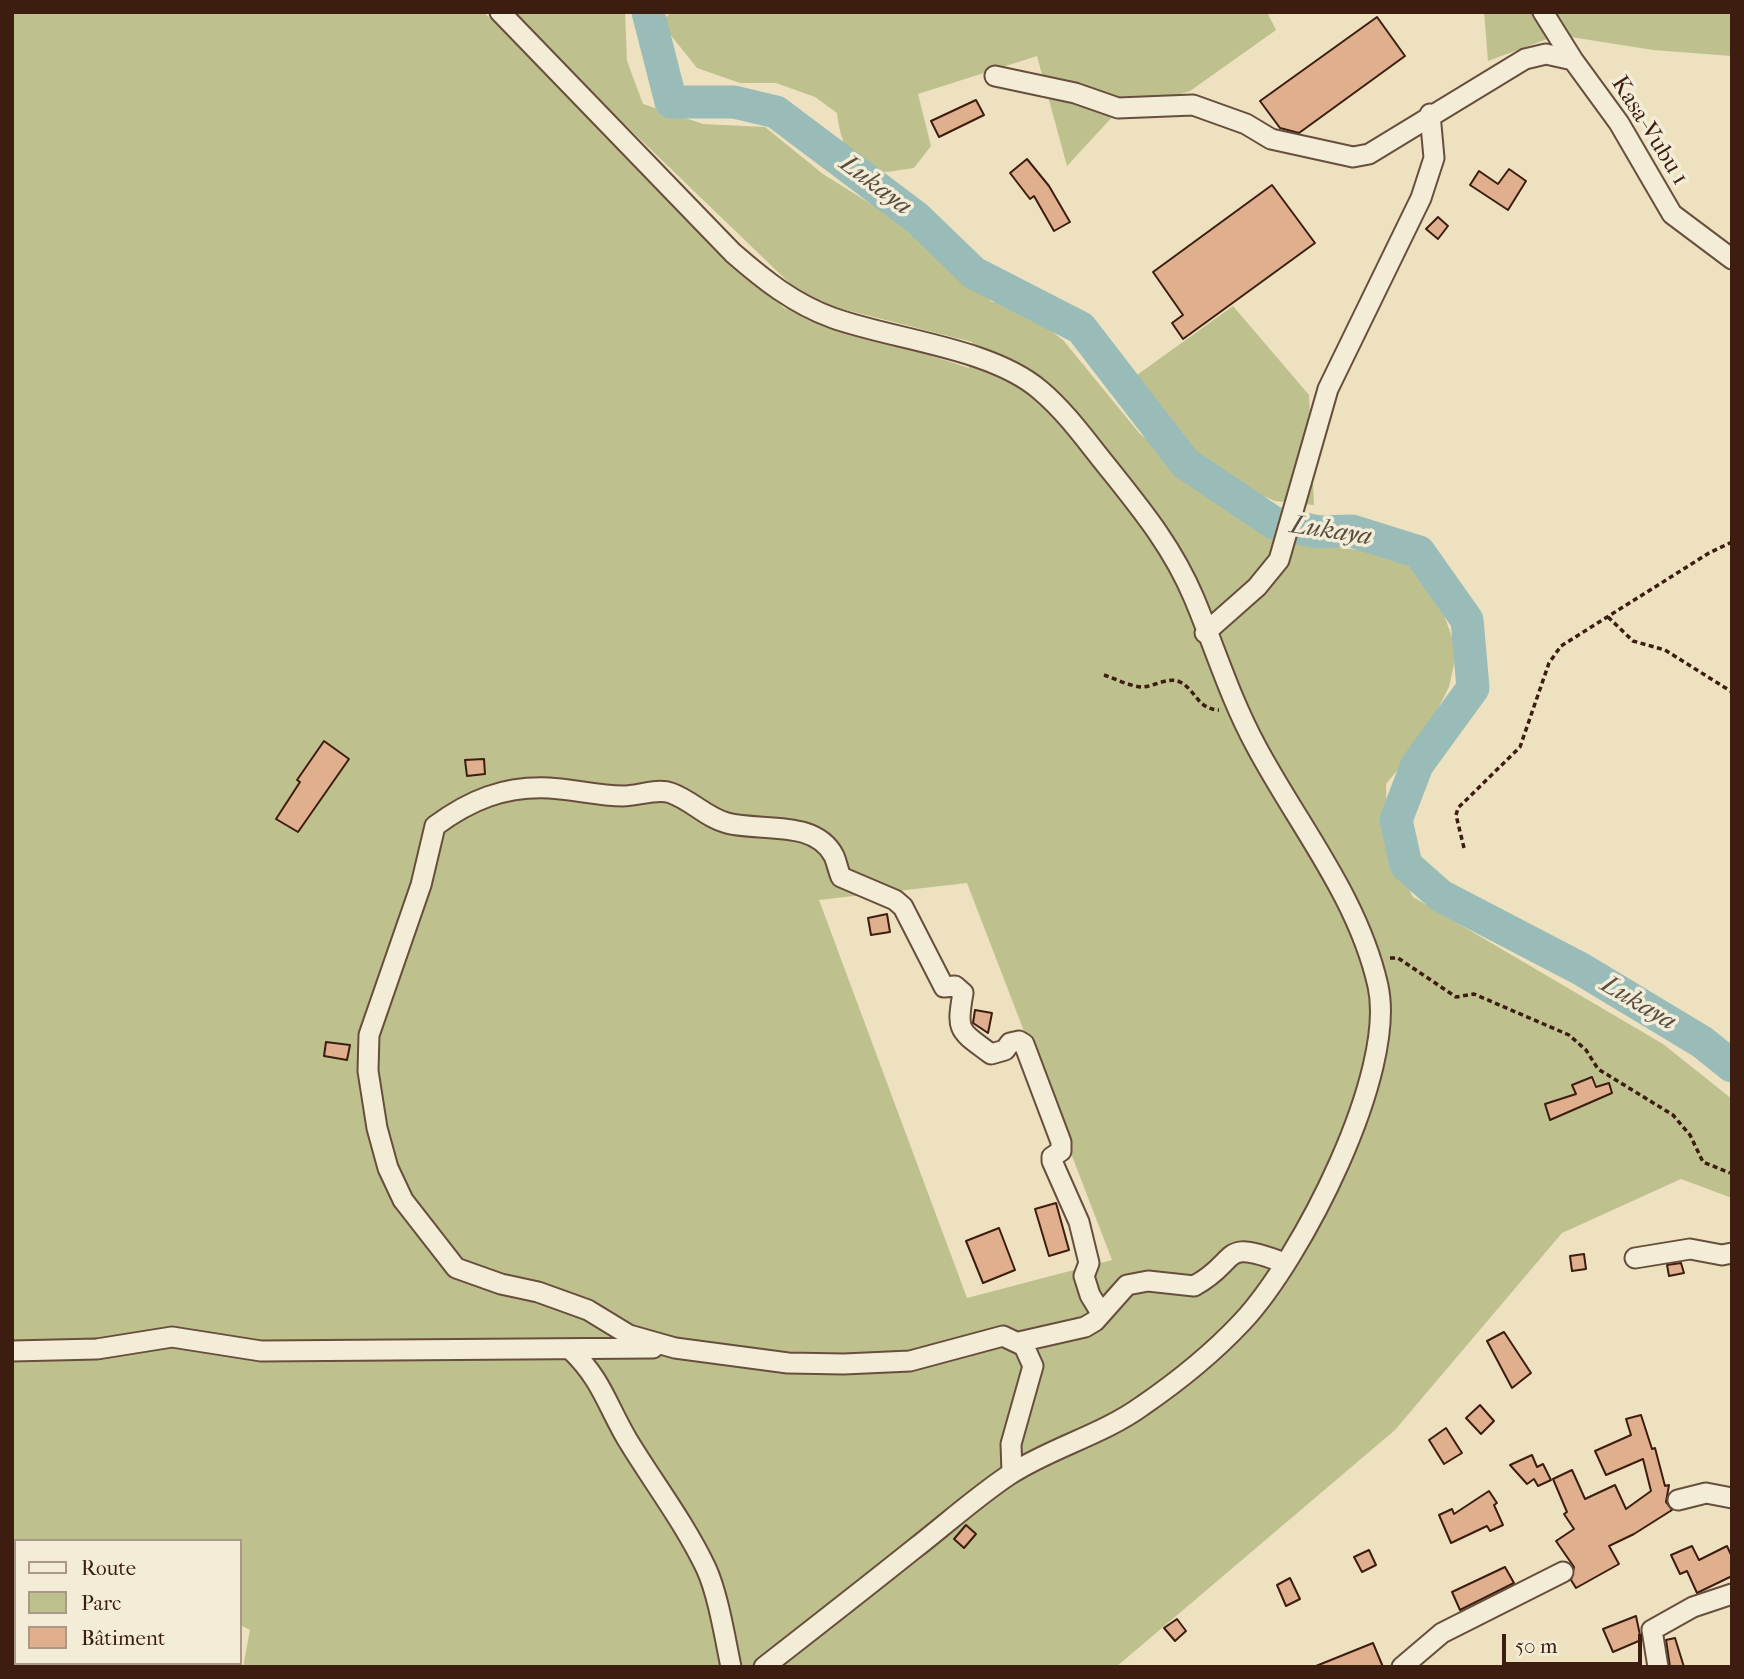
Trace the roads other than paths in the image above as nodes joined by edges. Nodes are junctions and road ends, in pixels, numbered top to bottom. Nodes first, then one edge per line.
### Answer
1 (500, 12) edge
2 (1543, 12) edge
3 (1573, 60) junction
4 (995, 76) dead end
5 (1430, 114) junction
6 (1732, 259) edge
7 (1205, 632) junction
8 (1732, 1253) edge
9 (1635, 1258) dead end
10 (1284, 1264) junction
11 (1101, 1313) junction
12 (1019, 1342) junction
13 (675, 1348) junction
14 (570, 1349) junction
15 (12, 1351) edge
16 (1012, 1473) junction
17 (1730, 1499) edge
18 (1678, 1500) dead end
19 (1563, 1572) dead end
20 (1732, 1594) edge
21 (731, 1667) edge
22 (764, 1667) edge
23 (1402, 1667) edge
24 (1658, 1667) edge

1 - 7 street
2 - 3 street, Kasa-Vubu 1
3 - 5 street
3 - 6 street, Kasa-Vubu 1
4 - 5 street
5 - 7 street
7 - 10 street
8 - 9 street
10 - 11 street
10 - 16 street
11 - 12 street
11 - 13 street
12 - 13 street
12 - 16 street
13 - 14 street
14 - 15 street
14 - 21 street
16 - 22 street
17 - 18 street
19 - 23 street
20 - 24 street

